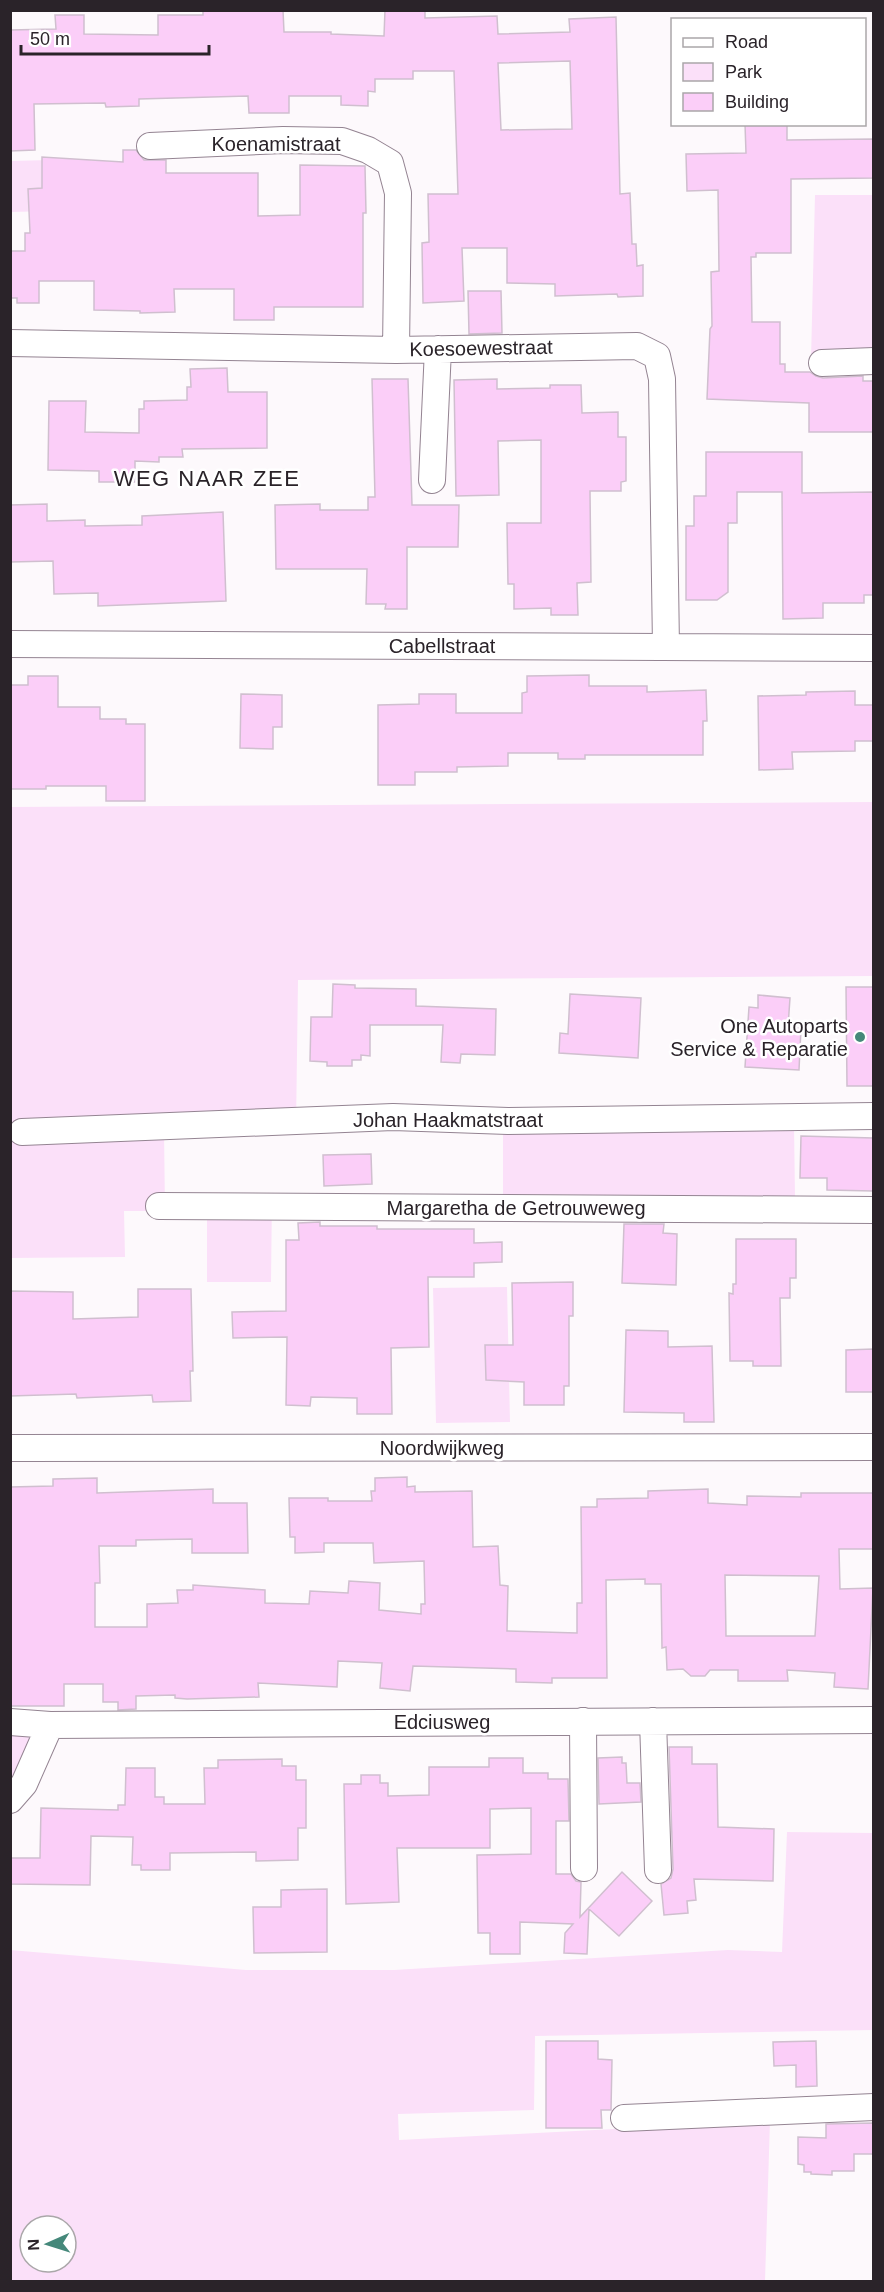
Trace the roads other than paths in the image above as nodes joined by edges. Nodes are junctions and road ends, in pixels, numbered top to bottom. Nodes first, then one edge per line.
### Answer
1 (150, 146) dead end
2 (10, 343) edge
3 (438, 349) junction
4 (396, 350) junction
5 (873, 361) edge
6 (822, 363) dead end
7 (432, 480) dead end
8 (10, 645) edge
9 (666, 647) junction
10 (873, 648) edge
11 (873, 1116) edge
12 (22, 1132) dead end
13 (159, 1206) dead end
14 (873, 1210) edge
15 (873, 1447) edge
16 (10, 1448) edge
17 (653, 1720) junction
18 (873, 1720) edge
19 (583, 1721) junction
20 (10, 1722) edge
21 (50, 1725) junction
22 (10, 1800) edge
23 (584, 1868) dead end
24 (658, 1870) dead end
25 (873, 2107) edge
26 (624, 2118) dead end

1 - 4 street, Koenamistraat
2 - 4 street, Koesoewestraat
3 - 4 street, Koesoewestraat
3 - 7 street
3 - 9 street, Koesoewestraat
5 - 6 street
8 - 9 street, Cabellstraat
9 - 10 street, Cabellstraat
11 - 12 street, Johan Haakmatstraat
13 - 14 street, Margaretha de Getrouweweg
15 - 16 street, Noordwijkweg
17 - 18 street, Edciusweg
17 - 19 street, Edciusweg
17 - 24 street
19 - 21 street, Edciusweg
19 - 23 street
20 - 21 street, Edciusweg
21 - 22 street
25 - 26 street

